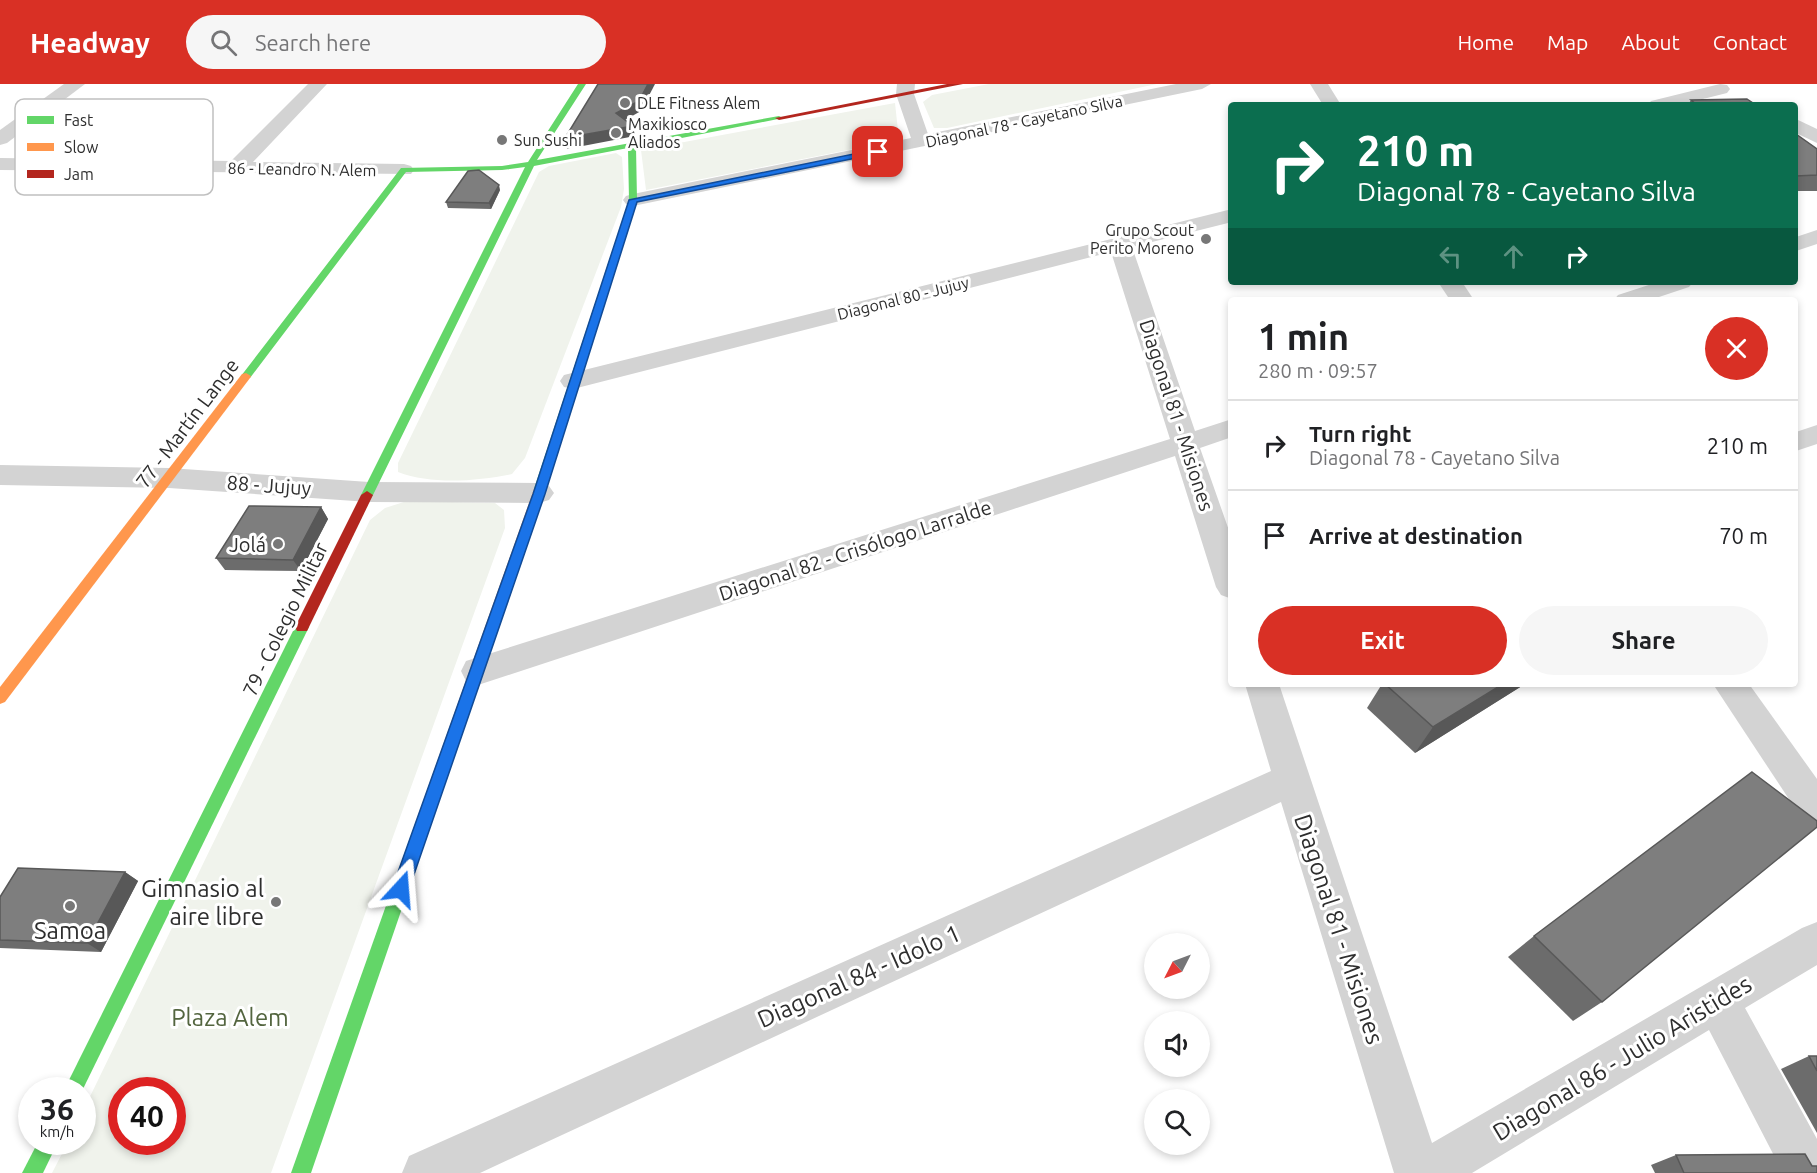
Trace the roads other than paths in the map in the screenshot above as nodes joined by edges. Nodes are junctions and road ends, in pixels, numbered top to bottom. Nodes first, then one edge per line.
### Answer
1 (76, 84) edge
2 (318, 84) edge
3 (582, 84) edge
4 (959, 84) edge
5 (1202, 84) edge
6 (1319, 84) edge
7 (1716, 86) edge
8 (906, 89) edge
9 (1738, 97) edge
10 (55, 99) edge
11 (1330, 102) edge
12 (1666, 102) edge
13 (1817, 121) edge
14 (1798, 125) edge
15 (1798, 126) edge
16 (15, 128) edge
17 (1817, 137) edge
18 (0, 139) edge
19 (922, 142) junction
20 (632, 146) junction
21 (0, 164) edge
22 (15, 164) edge
23 (531, 164) junction
24 (213, 168) edge
25 (236, 168) junction
26 (404, 171) junction
27 (633, 200) junction
28 (1228, 216) edge
29 (1817, 237) edge
30 (1798, 243) edge
31 (1120, 244) junction
32 (1671, 285) edge
33 (1635, 297) edge
34 (573, 381) junction
35 (1228, 429) edge
36 (1817, 434) edge
37 (1798, 441) edge
38 (1186, 443) junction
39 (0, 475) edge
40 (169, 478) junction
41 (369, 492) junction
42 (539, 494) junction
43 (1228, 574) edge
44 (477, 671) junction
45 (1263, 687) edge
46 (1732, 687) edge
47 (0, 698) edge
48 (1292, 780) junction
49 (1817, 810) edge
50 (1817, 942) edge
51 (1718, 1002) junction
52 (79, 1077) edge
53 (41, 1155) edge
54 (32, 1173) edge
55 (301, 1173) edge
56 (426, 1173) edge
57 (1418, 1173) edge
58 (1427, 1173) edge
59 (1809, 1173) edge

1 - 10 street
2 - 25 street
3 - 23 street, 79 - Colegio Militar
4 - 8 street, 86 - Leandro N. Alem
5 - 19 street, Diagonal 78 - Cayetano Silva
6 - 11 street
7 - 9 street
7 - 12 street
8 - 19 street
8 - 20 street, 86 - Leandro N. Alem
13 - 14 street
15 - 17 street
16 - 18 street
19 - 27 street, Diagonal 78 - Cayetano Silva
20 - 23 street, 86 - Leandro N. Alem
20 - 27 street
21 - 22 street, 86 - Leandro N. Alem
23 - 26 street, 86 - Leandro N. Alem
23 - 41 street, 79 - Colegio Militar
24 - 25 street, 86 - Leandro N. Alem
25 - 26 street, 86 - Leandro N. Alem
26 - 40 street, 77 - Martín Lange
27 - 34 street
28 - 31 street, Diagonal 80 - Jujuy
29 - 30 street
31 - 34 street, Diagonal 80 - Jujuy
31 - 38 street, Diagonal 81 - Misiones
32 - 33 street
34 - 42 street
35 - 38 street, Diagonal 82 - Crisólogo Larralde
36 - 37 street
38 - 43 street, Diagonal 81 - Misiones
38 - 44 street, Diagonal 82 - Crisólogo Larralde
39 - 40 street, 88 - Jujuy
40 - 41 street, 88 - Jujuy
40 - 47 street, 77 - Martín Lange
41 - 42 street, 88 - Jujuy
41 - 52 street, 79 - Colegio Militar
42 - 44 street
44 - 55 street
45 - 48 street, Diagonal 81 - Misiones
46 - 49 street
48 - 56 street, Diagonal 84 - Idolo 1
48 - 57 street, Diagonal 81 - Misiones
50 - 51 street, Diagonal 86 - Julio Aristides
51 - 58 street, Diagonal 86 - Julio Aristides
51 - 59 street
53 - 54 street

